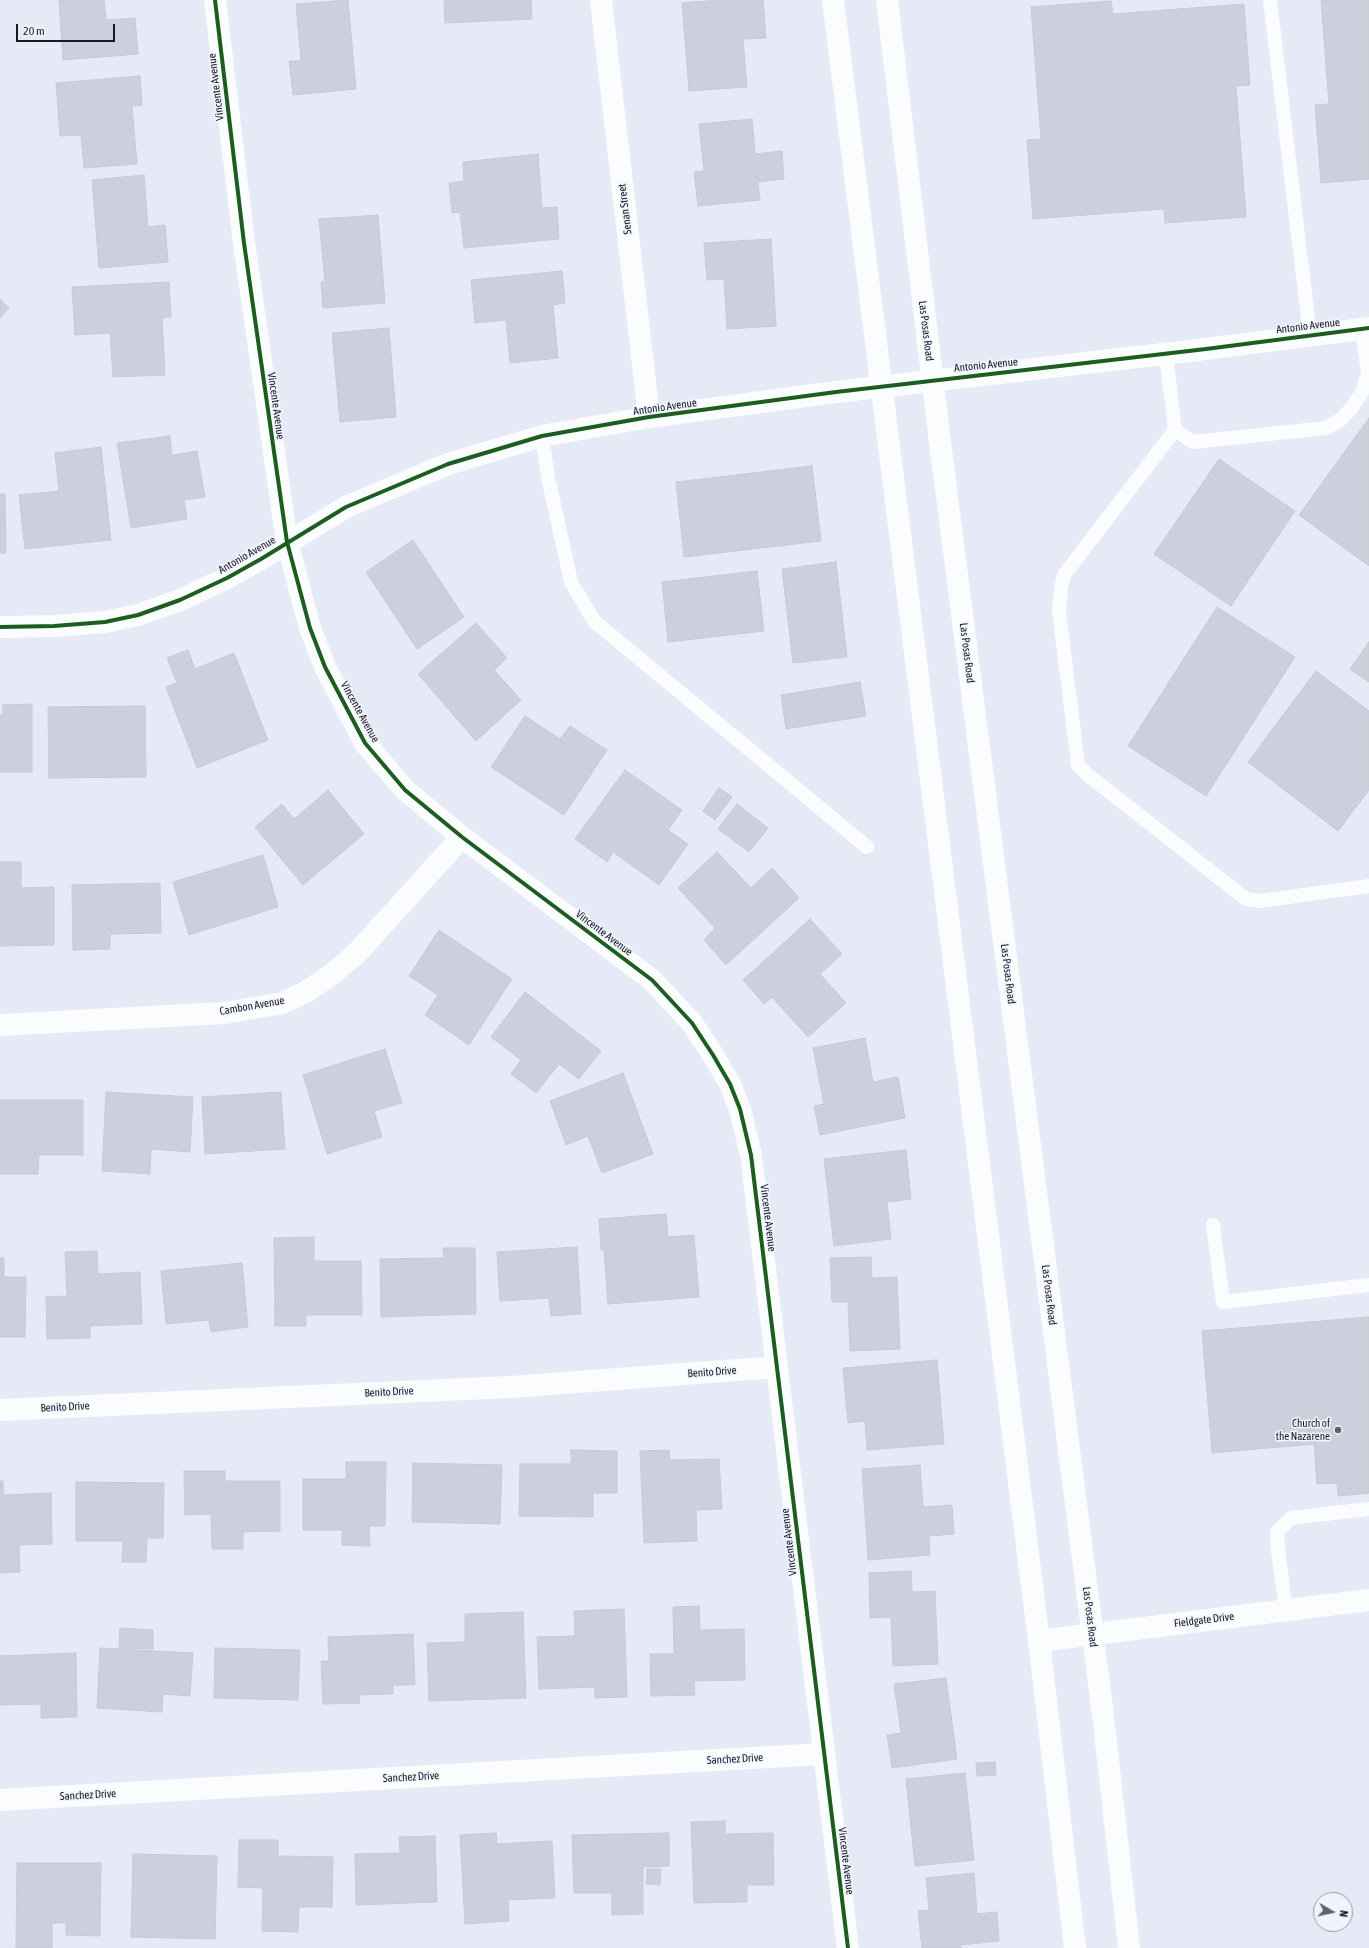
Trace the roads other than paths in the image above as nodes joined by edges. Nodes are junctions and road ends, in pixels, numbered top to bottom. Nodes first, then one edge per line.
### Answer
1 (215, 0) edge
2 (601, 0) edge
3 (833, 0) edge
4 (886, 0) edge
5 (1270, 0) edge
6 (1366, 328) edge
7 (1310, 335) junction
8 (1166, 354) junction
9 (932, 380) junction
10 (881, 387) junction
11 (649, 418) junction
12 (1175, 430) junction
13 (542, 436) junction
14 (287, 542) junction
15 (0, 627) edge
16 (462, 837) junction
17 (867, 847) dead end
18 (1369, 886) edge
19 (0, 1025) edge
20 (1213, 1225) dead end
21 (1369, 1285) edge
22 (777, 1367) junction
23 (0, 1410) edge
24 (1369, 1509) edge
25 (1369, 1600) edge
26 (1286, 1610) junction
27 (1092, 1634) junction
28 (1039, 1641) junction
29 (823, 1754) junction
30 (0, 1800) edge
31 (848, 1948) edge
32 (1075, 1948) edge
33 (1129, 1948) edge

1 - 14 street, Vincente Avenue
2 - 11 street, Senan Street
3 - 10 street
4 - 9 street, Las Posas Road
5 - 7 lane
6 - 7 street, Antonio Avenue
6 - 12 lane
7 - 8 street, Antonio Avenue
8 - 9 street, Antonio Avenue
8 - 12 lane
9 - 10 street, Antonio Avenue
9 - 27 street, Las Posas Road
10 - 11 street, Antonio Avenue
10 - 28 street
11 - 13 street, Antonio Avenue
12 - 18 lane
13 - 14 street, Antonio Avenue
13 - 17 lane
14 - 15 street, Antonio Avenue
14 - 16 street, Vincente Avenue
16 - 19 street, Cambon Avenue
16 - 22 street, Vincente Avenue
20 - 21 lane
22 - 23 street, Benito Drive
22 - 29 street, Vincente Avenue
24 - 26 lane
25 - 26 street, Fieldgate Drive
26 - 27 street, Fieldgate Drive
27 - 28 street, Fieldgate Drive
27 - 33 street, Las Posas Road
28 - 32 street
29 - 30 street, Sanchez Drive
29 - 31 street, Vincente Avenue

